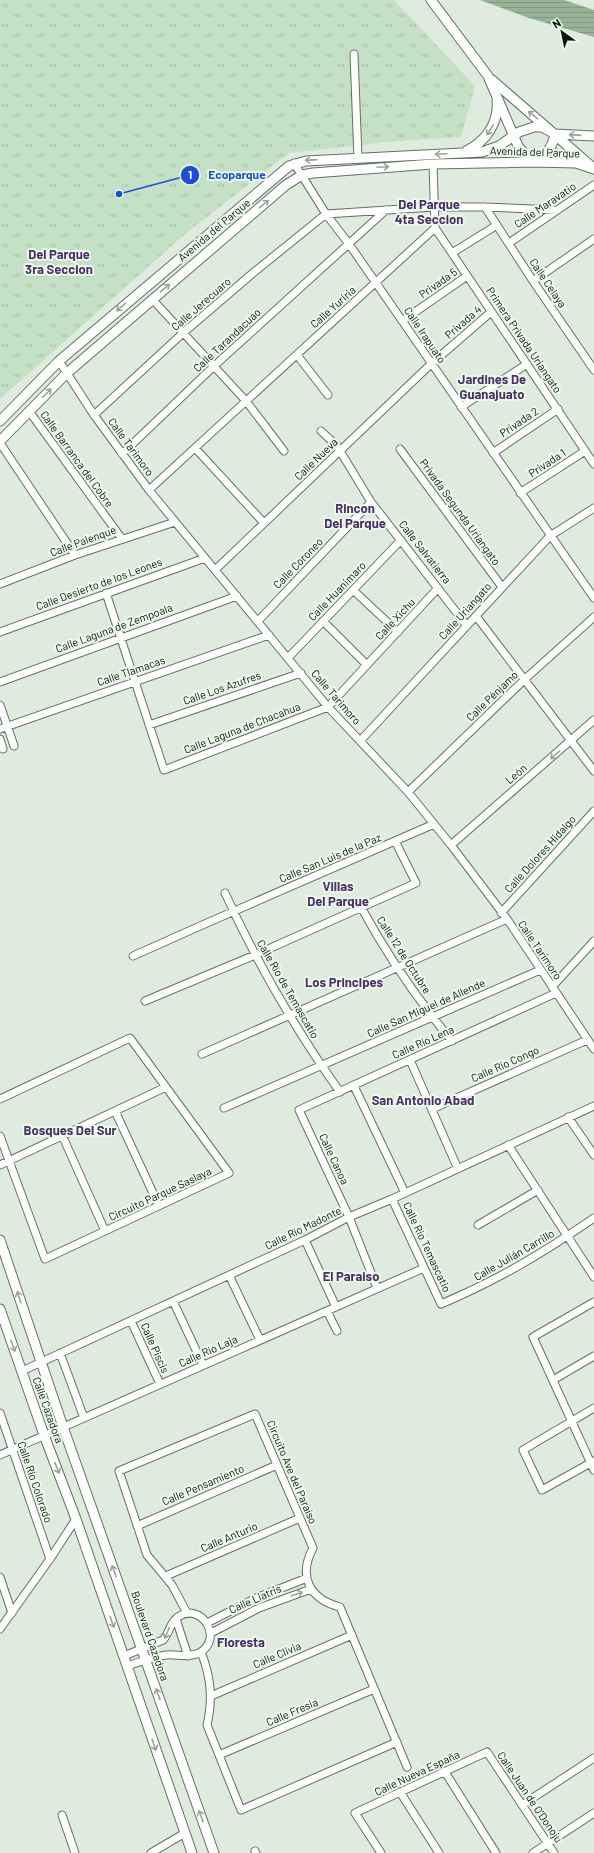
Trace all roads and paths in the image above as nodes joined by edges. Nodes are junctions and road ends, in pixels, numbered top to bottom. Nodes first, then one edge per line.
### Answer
1 (431, 0) edge
2 (354, 54) dead end
3 (488, 76) junction
4 (497, 95) junction
5 (556, 134) junction
6 (594, 136) edge
7 (514, 137) junction
8 (463, 153) junction
9 (358, 158) junction
10 (533, 162) junction
11 (294, 163) junction
12 (433, 164) junction
13 (594, 168) edge
14 (302, 175) junction
15 (594, 185) edge
16 (434, 207) junction
17 (486, 207) junction
18 (386, 210) junction
19 (557, 210) junction
20 (326, 214) junction
21 (497, 225) junction
22 (435, 228) junction
23 (594, 239) edge
24 (509, 243) junction
25 (349, 244) junction
26 (452, 253) junction
27 (467, 276) junction
28 (533, 281) junction
29 (376, 283) junction
30 (152, 299) junction
31 (491, 312) junction
32 (402, 321) junction
33 (183, 333) junction
34 (297, 355) junction
35 (59, 361) junction
36 (432, 364) junction
37 (527, 364) junction
38 (213, 367) junction
39 (594, 370) edge
40 (67, 373) junction
41 (328, 395) dead end
42 (246, 401) junction
43 (461, 407) junction
44 (558, 410) junction
45 (30, 411) junction
46 (94, 415) junction
47 (0, 421) edge
48 (321, 431) dead end
49 (0, 442) edge
50 (195, 448) junction
51 (400, 449) dead end
52 (284, 451) dead end
53 (340, 451) junction
54 (586, 451) junction
55 (493, 453) junction
56 (122, 454) junction
57 (594, 464) edge
58 (149, 490) junction
59 (520, 493) junction
60 (371, 502) junction
61 (594, 508) edge
62 (175, 522) junction
63 (264, 523) junction
64 (550, 536) junction
65 (122, 539) junction
66 (401, 540) junction
67 (75, 555) junction
68 (205, 558) junction
69 (215, 570) junction
70 (0, 584) edge
71 (502, 587) junction
72 (438, 588) junction
73 (353, 590) junction
74 (106, 594) junction
75 (237, 596) junction
76 (594, 598) edge
77 (476, 616) junction
78 (594, 618) edge
79 (258, 621) junction
80 (323, 622) junction
81 (467, 626) junction
82 (0, 632) edge
83 (398, 632) junction
84 (269, 635) junction
85 (120, 638) junction
86 (288, 658) junction
87 (367, 665) junction
88 (301, 673) junction
89 (525, 679) junction
90 (0, 682) edge
91 (135, 682) junction
92 (0, 705) edge
93 (328, 707) junction
94 (594, 720) edge
95 (149, 725) junction
96 (7, 726) junction
97 (0, 729) edge
98 (0, 740) edge
99 (361, 740) junction
100 (572, 740) junction
101 (14, 746) dead end
102 (3, 748) dead end
103 (594, 771) edge
104 (408, 792) junction
105 (594, 811) edge
106 (434, 824) junction
107 (395, 841) junction
108 (451, 844) junction
109 (226, 893) dead end
110 (361, 907) junction
111 (234, 911) junction
112 (501, 913) junction
113 (507, 919) junction
114 (594, 941) edge
115 (255, 955) junction
116 (133, 956) dead end
117 (396, 968) junction
118 (540, 970) junction
119 (552, 987) junction
120 (556, 993) junction
121 (144, 1001) dead end
122 (289, 1016) junction
123 (432, 1018) junction
124 (587, 1040) junction
125 (452, 1041) junction
126 (594, 1049) edge
127 (202, 1054) dead end
128 (410, 1060) junction
129 (321, 1066) junction
130 (354, 1086) junction
131 (166, 1087) junction
132 (340, 1092) junction
133 (0, 1099) edge
134 (594, 1106) edge
135 (224, 1108) dead end
136 (432, 1108) junction
137 (300, 1110) joint
138 (115, 1111) junction
139 (568, 1117) junction
140 (62, 1135) junction
141 (0, 1136) edge
142 (508, 1145) junction
143 (594, 1155) edge
144 (8, 1159) edge
145 (0, 1165) edge
146 (458, 1169) junction
147 (538, 1190) junction
148 (405, 1193) junction
149 (392, 1199) junction
150 (159, 1206) junction
151 (349, 1217) junction
152 (594, 1218) edge
153 (478, 1225) dead end
154 (105, 1231) junction
155 (568, 1236) junction
156 (0, 1240) edge
157 (305, 1240) junction
158 (424, 1268) junction
159 (229, 1275) junction
160 (594, 1277) edge
161 (377, 1288) junction
162 (173, 1301) junction
163 (594, 1302) edge
164 (441, 1304) joint
165 (336, 1307) junction
166 (0, 1309) edge
167 (327, 1311) junction
168 (131, 1320) junction
169 (337, 1331) dead end
170 (260, 1340) junction
171 (60, 1353) junction
172 (594, 1356) edge
173 (41, 1362) junction
174 (203, 1365) junction
175 (22, 1371) junction
176 (553, 1380) junction
177 (160, 1384) junction
178 (594, 1408) edge
179 (0, 1413) edge
180 (84, 1418) junction
181 (572, 1421) junction
182 (63, 1427) junction
183 (44, 1435) junction
184 (12, 1449) junction
185 (0, 1455) edge
186 (592, 1462) edge
187 (277, 1465) junction
188 (594, 1470) edge
189 (300, 1518) junction
190 (76, 1519) junction
191 (137, 1526) junction
192 (50, 1559) junction
193 (166, 1576) junction
194 (0, 1577) edge
195 (306, 1578) junction
196 (311, 1589) junction
197 (12, 1613) junction
198 (188, 1614) junction
199 (176, 1618) junction
200 (207, 1623) junction
201 (0, 1628) edge
202 (211, 1633) junction
203 (352, 1635) junction
204 (142, 1650) junction
205 (201, 1652) junction
206 (124, 1656) junction
207 (188, 1656) junction
208 (146, 1660) junction
209 (127, 1666) junction
210 (374, 1689) junction
211 (211, 1696) junction
212 (397, 1742) junction
213 (487, 1752) joint
214 (219, 1755) junction
215 (594, 1758) edge
216 (407, 1767) dead end
217 (445, 1772) junction
218 (400, 1792) junction
219 (522, 1805) junction
220 (594, 1813) edge
221 (62, 1815) dead end
222 (185, 1833) junction
223 (548, 1844) junction
224 (75, 1853) edge
225 (151, 1853) edge
226 (192, 1853) edge
227 (214, 1853) edge
228 (382, 1853) edge
229 (439, 1853) edge
230 (496, 1853) edge
231 (533, 1853) edge
232 (554, 1853) edge

1 - 3 street
2 - 9 street
3 - 4 street
5 -> 3 street
4 - 7 street
4 -> 8 street
6 -> 5 street
5 - 7 street, Avenida del Parque
5 - 10 street
5 - 13 street
7 - 8 street, Avenida del Parque
7 - 10 street
8 -> 9 street, Avenida del Parque
9 -> 11 street, Avenida del Parque
10 - 12 street, Avenida del Parque
10 - 13 street, Avenida del Parque
11 - 14 street, Calle Irapuato
11 -> 35 street, Avenida del Parque
14 -> 12 street, Avenida del Parque
12 - 16 street
14 - 20 street, Calle Irapuato
30 -> 14 street, Avenida del Parque
15 - 19 street, Calle Maravatio
16 - 17 street
16 - 18 street
16 - 22 street
17 - 19 street
17 - 21 street, Calle Celaya
18 - 20 street
18 - 25 street, Calle Tarandacuao
19 - 24 street, Calle Maravatio
20 - 25 street, Calle Irapuato
20 - 33 street, Calle Jerecuaro
21 - 24 street, Calle Celaya
21 - 26 street
22 - 26 street, Primera Privada Uriangato
22 - 29 street, Calle Yuriria
23 - 28 street
24 - 28 street, Calle Celaya
25 - 29 street, Calle Irapuato
25 - 38 street, Calle Tarandacuao
26 - 27 street, Primera Privada Uriangato
27 - 31 street, Primera Privada Uriangato
27 - 32 street, Privada 5
28 - 39 street, Calle Celaya
29 - 32 street, Calle Irapuato
29 - 34 street, Calle Yuriria
30 - 33 street
30 - 40 street, Avenida del Parque
31 - 36 street, Privada 4
31 - 37 street, Primera Privada Uriangato
32 - 36 street, Calle Irapuato
33 - 38 street
33 - 46 street, Calle Jerecuaro
34 - 41 street
34 - 42 street, Calle Yuriria
35 - 40 street, Calle Tarimoro
35 - 47 street, Avenida del Parque
36 - 43 street, Calle Irapuato
36 - 53 street, Calle Nueva
37 - 43 street
37 - 44 street, Primera Privada Uriangato
38 - 42 street
38 - 56 street, Calle Tarandacuao
45 -> 40 street, Avenida del Parque
40 - 46 street, Calle Tarimoro
42 - 50 street, Calle Yuriria
42 - 52 street
43 - 55 street, Calle Irapuato
44 - 54 street, Primera Privada Uriangato
44 - 55 street, Privada 2
45 - 49 street, Avenida del Parque
45 - 65 street, Calle Barranca del Cobre
46 - 56 street, Calle Tarimoro
48 - 53 street, Calle Salvatierra
49 - 67 street
50 - 58 street, Calle Yuriria
50 - 63 street
51 - 71 street, Privada Segunda Uriangato
53 - 60 street, Calle Salvatierra
53 - 63 street, Calle Nueva
54 - 57 street, Primera Privada Uriangato
54 - 59 street, Privada 1
55 - 59 street, Calle Irapuato
56 - 58 street, Calle Tarimoro
58 - 62 street, Calle Tarimoro
59 - 64 street, Calle Irapuato
60 - 66 street, Calle Salvatierra
60 - 79 street, Calle Coroneo
61 - 64 street, Calle Uriangato
62 - 65 street, Calle Palenque
62 - 68 street, Calle Tarimoro
63 - 69 street, Calle Nueva
64 - 71 street, Calle Uriangato
64 - 76 street, Calle Irapuato
65 - 67 street, Calle Palenque
66 - 72 street, Calle Salvatierra
66 - 73 street, Calle Huanimaro
67 - 70 street, Calle Palenque
68 - 69 street, Calle Tarimoro
68 - 74 street, Calle Desierto de los Leones
69 - 75 street, Calle Tarimoro
71 - 77 street, Calle Uriangato
72 - 81 street, Calle Salvatierra
72 - 83 street, Calle Xichu
73 - 80 street, Calle Huanimaro
73 - 83 street
74 - 82 street, Calle Desierto de los Leones
74 - 85 street
75 - 79 street, Calle Tarimoro
75 - 85 street, Calle Laguna de Zempoala
77 - 81 street, Calle Uriangato
77 - 89 street
78 - 89 street, Calle Pénjamo
79 - 84 street, Calle Tarimoro
80 - 86 street, Calle Huanimaro
80 - 87 street
81 - 99 street, Calle Uriangato
83 - 87 street, Calle Xichu
84 - 86 street, Calle Tarimoro
84 - 91 street, Calle Tlamacas
85 - 90 street, Calle Laguna de Zempoala
85 - 91 street
86 - 88 street, Calle Tarimoro
87 - 93 street, Calle Xichu
88 - 93 street, Calle Tarimoro
88 - 95 street, Calle Los Azufres
89 - 100 street
89 - 104 street, Calle Pénjamo
91 - 95 street
91 - 96 street, Calle Tlamacas
92 - 96 street
93 - 95 street, Calle Laguna de Chacahua
93 - 99 street, Calle Tarimoro
94 - 100 street, León
96 - 97 street, Calle Tlamacas
96 - 101 street
98 - 102 street
99 - 104 street, Calle Tarimoro
100 - 103 street
100 -> 108 street, León
104 - 106 street, Calle Tarimoro
105 - 112 street, Calle Dolores Hidalgo
106 - 107 street, Calle San Luis de la Paz
106 - 108 street, Calle Tarimoro
107 - 110 street, Calle 12 de Octubre
107 - 111 street, Calle San Luis de la Paz
108 - 112 street, Calle Tarimoro
109 - 111 street, Calle Río de Temascatio
110 - 115 street
110 - 117 street, Calle 12 de Octubre
111 - 115 street, Calle Río de Temascatio
111 - 116 street, Calle San Luis de la Paz
112 - 113 street, Calle Tarimoro
113 - 117 street
113 - 118 street, Calle Tarimoro
114 - 119 street
115 - 121 street
115 - 122 street, Calle Río de Temascatio
117 - 122 street
117 - 123 street, Calle 12 de Octubre
118 - 119 street, Calle Tarimoro
118 - 123 street, Calle San Miguel de Allende
119 - 120 street, Calle Tarimoro
120 - 124 street, Calle Tarimoro
120 - 125 street, Calle Río Lena
122 - 127 street
122 - 129 street, Calle Río de Temascatio
123 - 125 street, Calle 12 de Octubre
123 - 129 street, Calle San Miguel de Allende
124 - 126 street, Calle Tarimoro
124 - 136 street, Calle Río Congo
125 - 128 street, Calle Río Lena
128 - 130 street, Calle Río Lena
128 - 136 street
129 - 132 street, Calle Río de Temascatio
129 - 135 street, Calle San Miguel de Allende
130 - 132 street, Calle Río Lena
130 - 148 street
131 - 133 street, Circuito Parque Saslaya
131 - 138 street
131 - 150 street, Circuito Parque Saslaya
132 - 137 street, Calle Río Lena
134 - 139 street, Calle Río Madonte
136 - 146 street
137 - 151 street, Calle Canoa
138 - 140 street
138 - 150 street
139 - 142 street, Calle Río Madonte
139 - 143 street
140 - 144 street
140 - 154 street
141 - 144 street
142 - 146 street, Calle Río Madonte
142 - 147 street
144 - 145 street
144 - 154 street, Circuito Parque Saslaya
146 - 148 street, Calle Río Madonte
147 - 153 street
147 - 155 street
148 - 149 street, Calle Río Madonte
149 - 151 street, Calle Río Madonte
149 - 158 street, Calle Río Temascatio
150 - 154 street, Circuito Parque Saslaya
151 - 157 street, Calle Río Madonte
151 - 161 street, Calle Canoa
152 - 155 street, Calle Julián Carrillo
155 - 160 street
155 - 164 street, Calle Julián Carrillo
173 -> 156 street, Calle Cazadora
157 - 159 street, Calle Río Madonte
157 - 165 street
158 - 161 street, Calle Río Laja
158 - 164 street, Calle Río Temascatio
159 - 162 street, Calle Río Madonte
159 - 170 street
161 - 165 street, Calle Río Laja
162 - 168 street, Calle Río Madonte
162 - 174 street
163 - 176 street
165 - 167 street, Calle Río Laja
166 -> 175 street, Calle Cazadora
167 - 169 street
167 - 170 street, Calle Río Laja
168 - 171 street, Calle Río Madonte
168 - 177 street, Calle Piscis
170 - 174 street, Calle Río Laja
171 - 173 street, Calle Río Madonte
171 - 180 street
172 - 176 street
173 - 175 street, Calle Río Madonte
173 - 182 street, Calle Cazadora
174 - 177 street, Calle Río Laja
175 - 183 street, Calle Cazadora
176 - 181 street
177 - 180 street, Calle Río Laja
178 - 181 street
179 - 184 street, Calle Río Colorado
180 - 182 street, Calle Río Laja
181 - 186 street
181 - 186 street
182 - 183 street, Calle Río Laja
204 -> 182 street, Boulevard Cazadora
183 - 184 street, Calle Río Laja
183 -> 190 street, Calle Cazadora
184 - 185 street, Calle Río Laja
184 - 192 street, Calle Río Colorado
186 - 188 street
187 - 189 street, Circuito Ave del Paraíso
187 - 191 street, Calle Pensamiento
187 - 191 street, Circuito Ave del Paraíso
189 - 193 street, Calle Anturio
189 - 195 street, Circuito Ave del Paraíso
190 - 192 street
190 -> 206 street
191 - 193 street, Circuito Ave del Paraíso
192 - 197 street
193 - 198 street, Circuito Ave del Paraíso
194 - 197 street
195 - 196 street, Circuito Ave del Paraíso
195 - 200 street, Calle Liatris
202 -> 196 street, Calle Liatris
196 - 203 street, Circuito Ave del Paraíso
197 - 201 street
198 - 199 street
198 - 200 street
199 -> 204 street
199 - 207 street
200 - 202 street
202 - 205 street
203 - 210 street, Circuito Ave del Paraíso
203 - 211 street, Calle Clivia
204 - 206 street
204 - 208 street, Boulevard Cazadora
205 - 207 street
205 - 211 street
206 - 209 street
207 - 208 street
208 - 209 street
227 -> 208 street, Boulevard Cazadora
209 -> 222 street
210 - 212 street, Circuito Ave del Paraíso
210 - 214 street, Calle Fresia
211 - 214 street
212 - 214 street
212 - 216 street, Circuito Ave del Paraíso
213 - 217 street, Calle Nueva España
213 - 219 street, Calle Juan de O'Donoju
215 - 219 street
217 - 218 street, Calle Nueva España
217 - 230 street
218 - 228 street, Calle Nueva España
218 - 229 street
219 - 223 street, Calle Juan de O'Donoju
220 - 223 street
221 - 224 street
222 - 225 street
222 - 226 street
223 - 231 street
223 - 232 street, Calle Juan de O'Donoju

